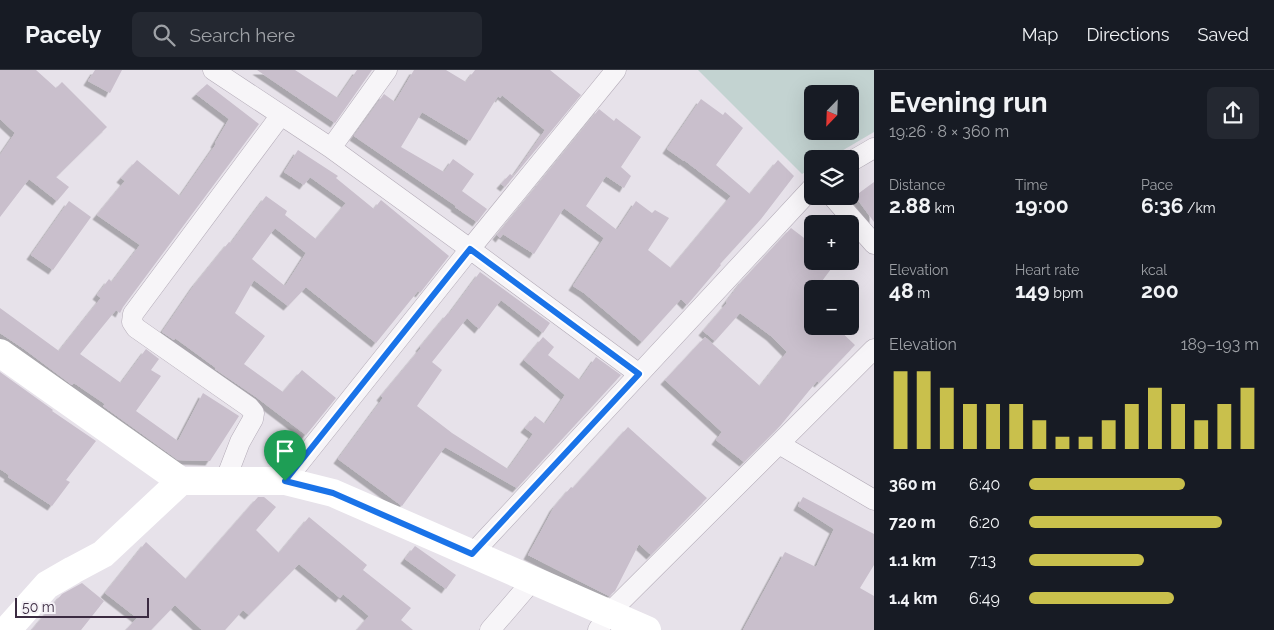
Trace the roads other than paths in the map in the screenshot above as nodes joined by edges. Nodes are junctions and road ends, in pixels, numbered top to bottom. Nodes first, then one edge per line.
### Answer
1 (214, 70) edge
2 (387, 70) edge
3 (616, 70) edge
4 (281, 115) junction
5 (330, 148) junction
6 (874, 148) edge
7 (859, 157) edge
8 (804, 197) edge
9 (840, 205) edge
10 (874, 244) edge
11 (470, 249) junction
12 (874, 349) edge
13 (0, 352) edge
14 (639, 374) junction
15 (779, 444) junction
16 (181, 481) junction
17 (226, 481) junction
18 (285, 481) junction
19 (874, 500) edge
20 (472, 554) junction
21 (533, 580) junction
22 (603, 622) edge
23 (7, 630) edge
24 (490, 630) edge
25 (648, 630) edge

1 - 4 street
2 - 5 street
3 - 11 street
4 - 5 street
4 - 17 street
5 - 11 street
6 - 7 street
8 - 14 street
9 - 10 street
11 - 14 street
11 - 18 street
12 - 15 street
13 - 16 street
14 - 20 street
15 - 19 street
15 - 22 street
16 - 17 street
16 - 23 street
17 - 18 street
18 - 20 street
20 - 21 street
21 - 22 street
21 - 24 street
22 - 25 street

